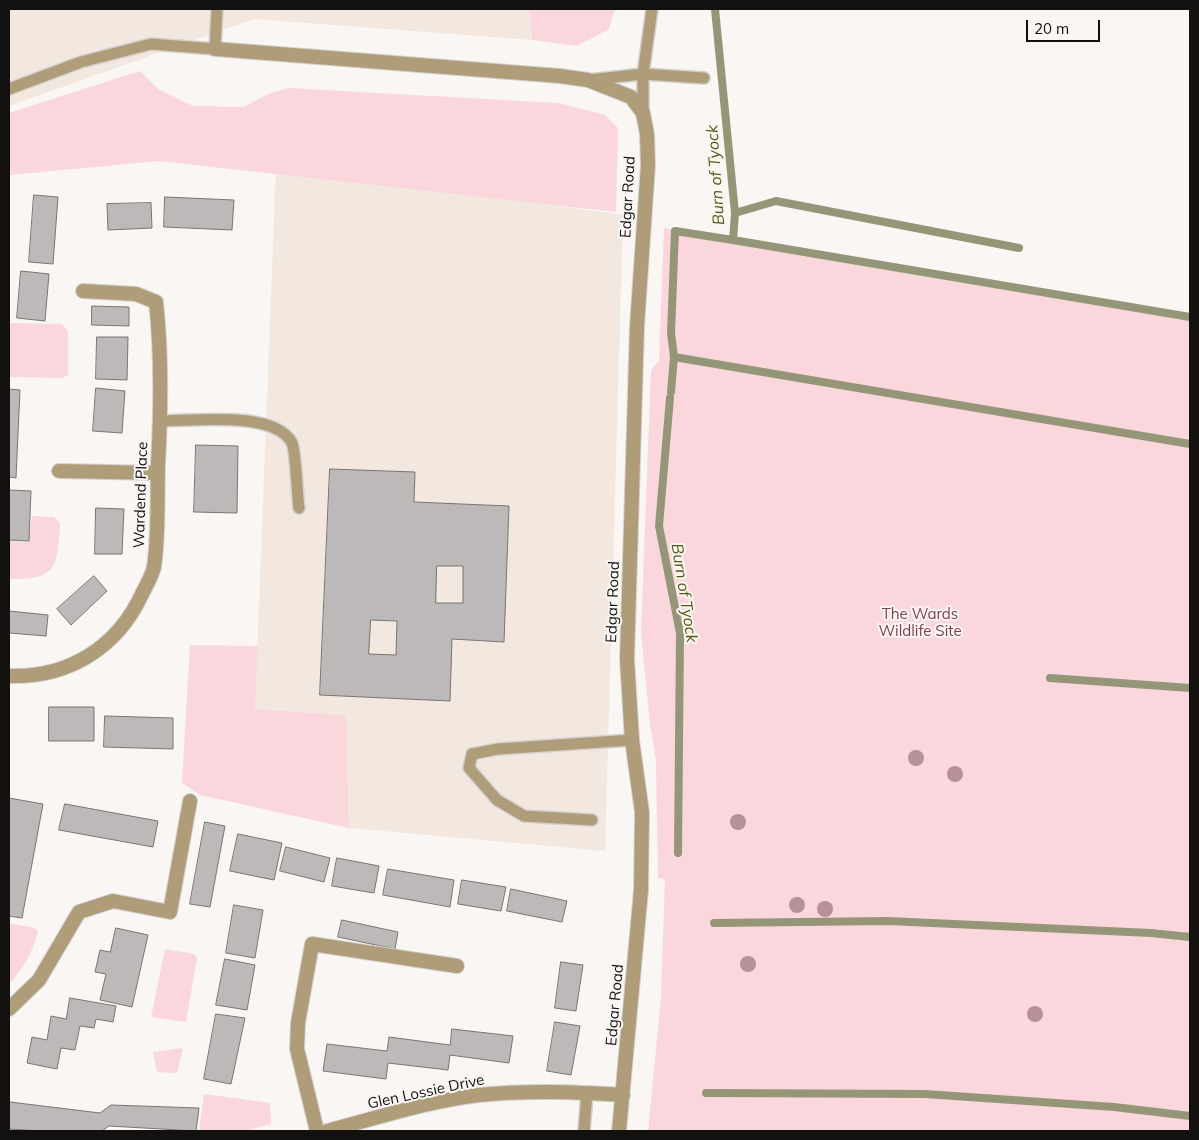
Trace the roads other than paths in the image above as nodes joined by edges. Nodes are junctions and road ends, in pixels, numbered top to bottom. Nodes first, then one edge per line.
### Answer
1 (217, 9) edge
2 (652, 9) edge
3 (214, 49) junction
4 (643, 74) junction
5 (704, 78) dead end
6 (588, 80) junction
7 (9, 89) edge
8 (643, 112) junction
9 (83, 291) dead end
10 (160, 421) junction
11 (59, 471) dead end
12 (158, 473) junction
13 (298, 508) dead end
14 (9, 676) edge
15 (632, 740) junction
16 (190, 801) dead end
17 (592, 820) dead end
18 (457, 966) dead end
19 (9, 1009) edge
20 (587, 1093) junction
21 (623, 1095) junction
22 (317, 1131) edge
23 (327, 1131) edge
24 (584, 1131) edge
25 (619, 1131) edge

1 - 3 lane
2 - 4 lane
3 - 6 street
3 - 7 lane
4 - 5 lane
4 - 6 lane
4 - 8 lane
6 - 8 street
8 - 15 street, Edgar Road
9 - 10 street, Wardend Place
10 - 12 street, Wardend Place
10 - 13 lane
11 - 12 street
12 - 14 street, Wardend Place
15 - 17 lane
15 - 21 street, Edgar Road
16 - 19 street
18 - 22 street
20 - 21 street, Glen Lossie Drive
20 - 23 street, Glen Lossie Drive
20 - 24 lane
21 - 25 street, Edgar Road

